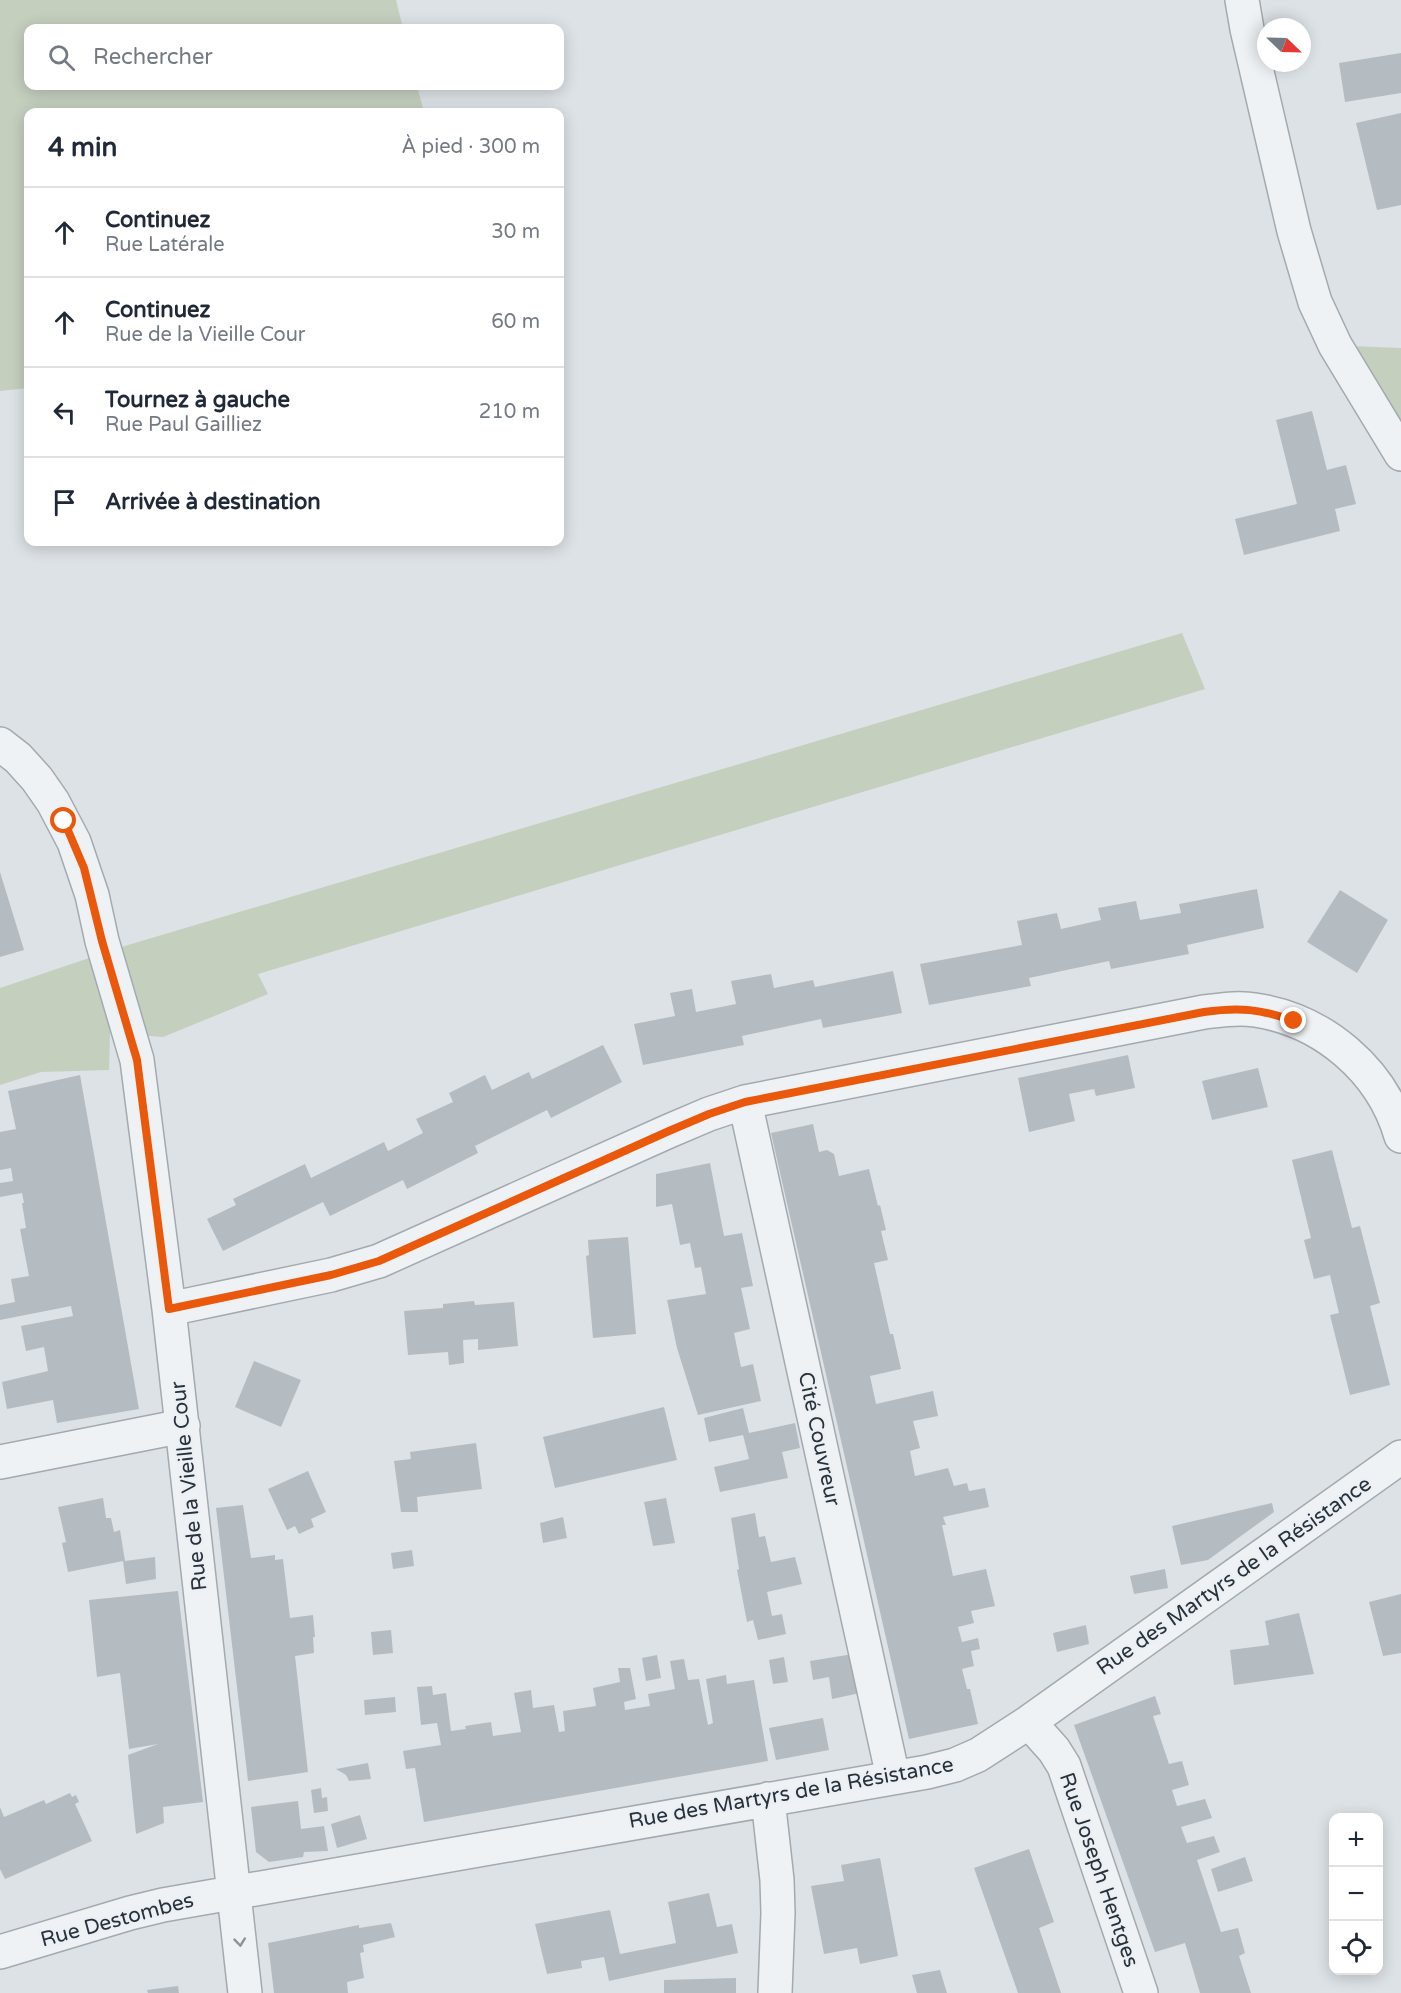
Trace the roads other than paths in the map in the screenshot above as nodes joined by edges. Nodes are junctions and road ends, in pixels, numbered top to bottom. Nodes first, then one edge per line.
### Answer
1 (1242, 0) edge
2 (1401, 454) edge
3 (0, 744) edge
4 (745, 1102) junction
5 (1401, 1136) edge
6 (169, 1309) junction
7 (183, 1426) junction
8 (1401, 1457) edge
9 (0, 1462) edge
10 (1029, 1722) junction
11 (893, 1777) junction
12 (768, 1799) junction
13 (234, 1892) junction
14 (0, 1952) edge
15 (245, 1993) edge
16 (775, 1993) edge
17 (1141, 1993) edge

1 - 2 street
3 - 6 street, Rue de la Vieille Cour
4 - 5 street
4 - 6 street
4 - 11 street, Cité Couvreur
6 - 7 street, Rue de la Vieille Cour
7 - 9 street
7 - 13 street, Rue de la Vieille Cour
8 - 10 street, Rue des Martyrs de la Résistance
10 - 11 street, Rue des Martyrs de la Résistance
10 - 17 street, Rue Joseph Hentges
11 - 12 street, Rue des Martyrs de la Résistance
12 - 13 street, Rue des Martyrs de la Résistance
12 - 16 street
13 - 14 street, Rue Destombes
13 -> 15 street, Rue de la Vieille Cour

